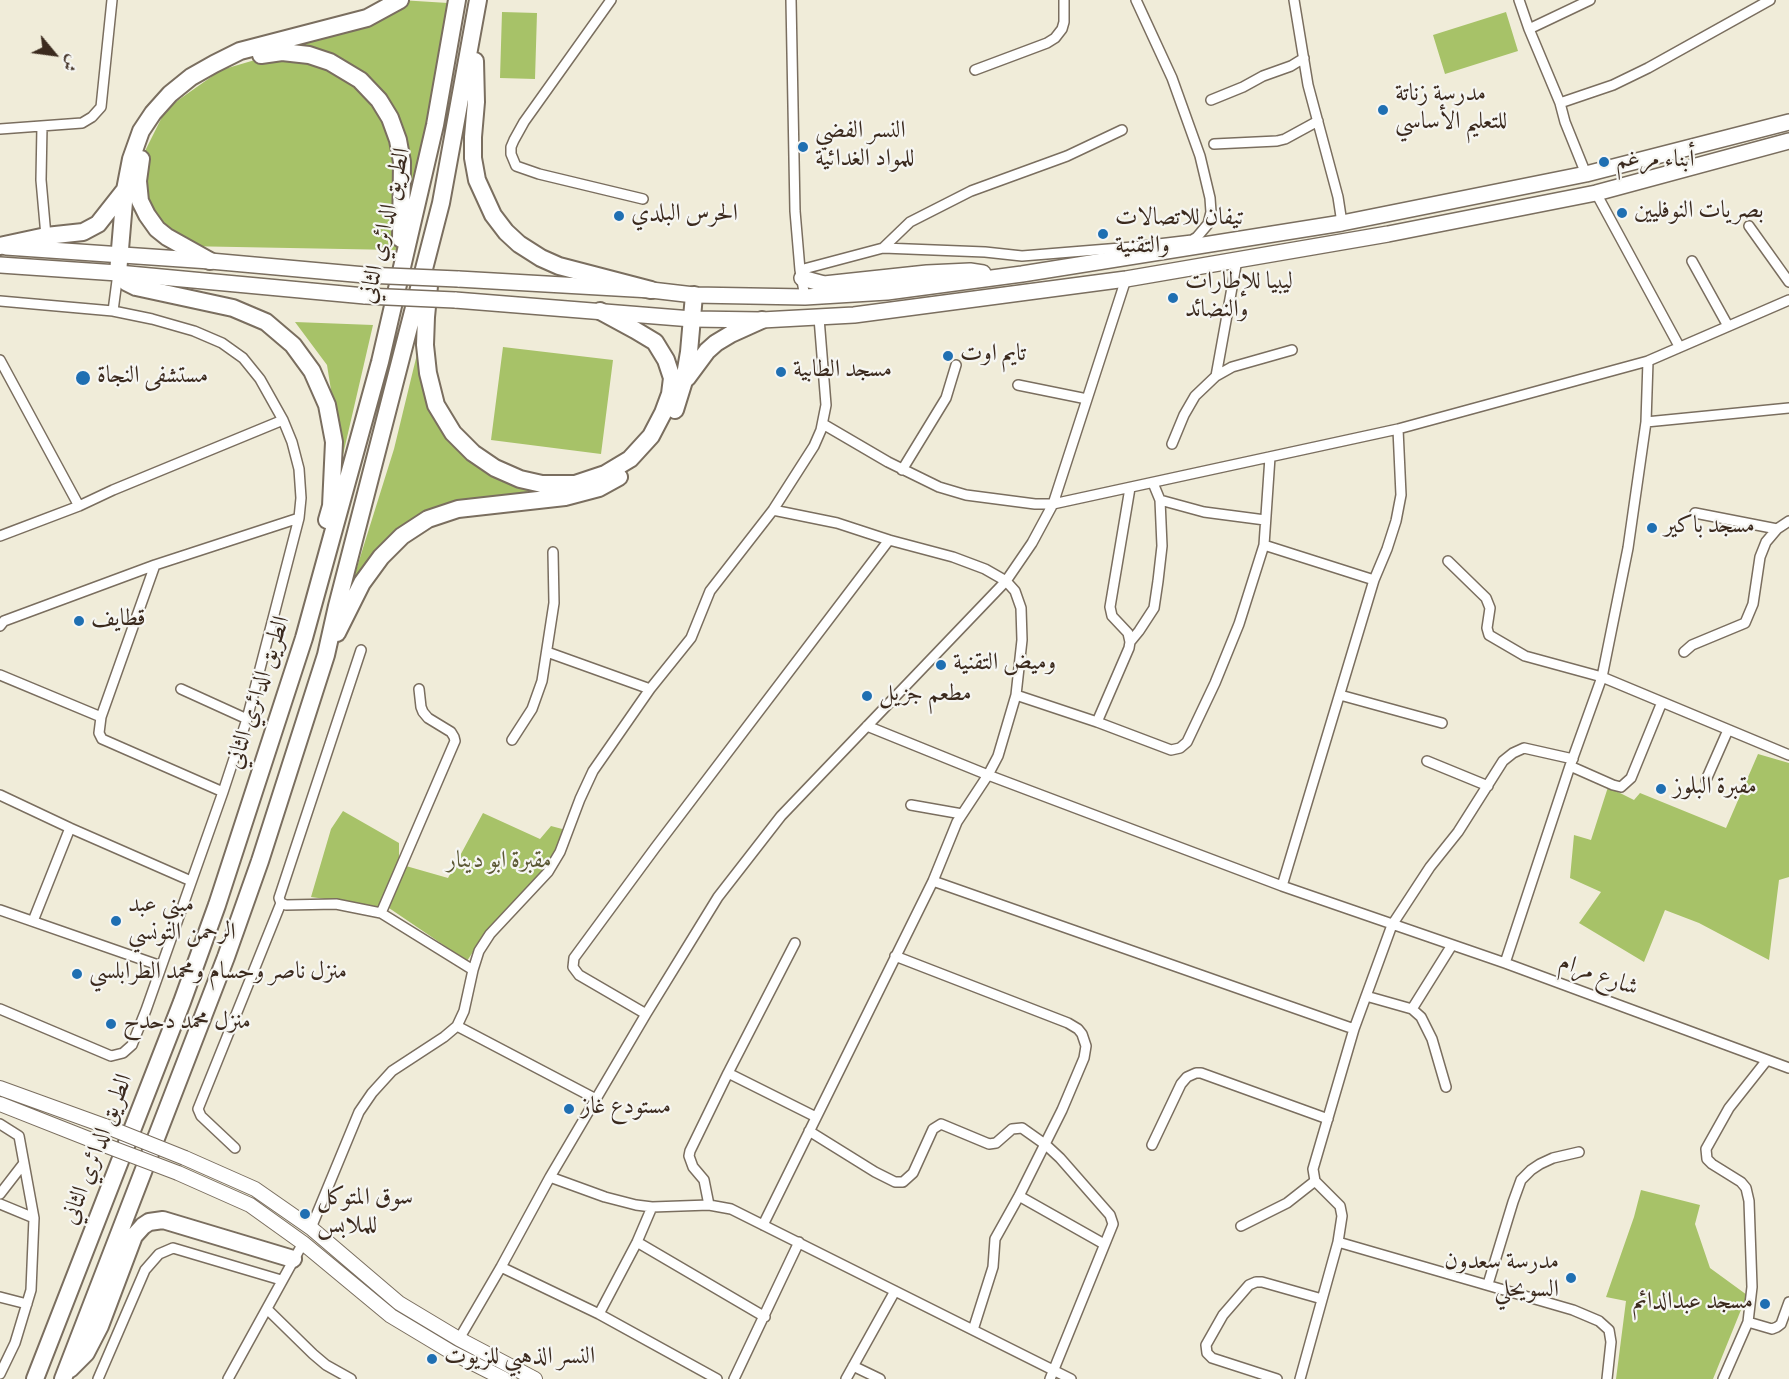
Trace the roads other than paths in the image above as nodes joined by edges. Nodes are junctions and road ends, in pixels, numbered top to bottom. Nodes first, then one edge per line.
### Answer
1 (112, 0) edge
2 (400, 0) edge
3 (458, 0) edge
4 (478, 0) edge
5 (610, 0) edge
6 (791, 0) edge
7 (1064, 0) edge
8 (1136, 0) edge
9 (1294, 0) edge
10 (1519, 0) edge
11 (1590, 0) edge
12 (1770, 0) edge
13 (1529, 28) junction
14 (473, 32) junction
15 (1304, 58) junction
16 (975, 70) dead end
17 (1211, 100) dead end
18 (1560, 103) junction
19 (1318, 121) junction
20 (42, 126) junction
21 (1788, 126) edge
22 (0, 129) edge
23 (1122, 130) dead end
24 (1789, 141) edge
25 (1214, 144) dead end
26 (1586, 174) junction
27 (125, 190) junction
28 (1596, 193) junction
29 (643, 199) dead end
30 (441, 202) junction
31 (1342, 223) junction
32 (1749, 226) dead end
33 (1300, 230) junction
34 (46, 236) junction
35 (0, 246) edge
36 (883, 248) junction
37 (1302, 248) junction
38 (119, 256) junction
39 (1238, 260) junction
40 (210, 261) junction
41 (1692, 261) dead end
42 (0, 265) edge
43 (117, 273) junction
44 (801, 274) junction
45 (1000, 277) junction
46 (1126, 279) junction
47 (1789, 282) edge
48 (398, 287) junction
49 (651, 290) junction
50 (694, 295) junction
51 (806, 297) junction
52 (1789, 300) edge
53 (0, 301) edge
54 (113, 311) junction
55 (600, 311) junction
56 (819, 318) junction
57 (692, 319) junction
58 (762, 320) junction
59 (1728, 326) junction
60 (1679, 346) junction
61 (1292, 350) dead end
62 (0, 360) edge
63 (1648, 361) junction
64 (956, 365) dead end
65 (1216, 376) junction
66 (684, 381) junction
67 (1018, 386) dead end
68 (1088, 399) junction
69 (1789, 408) edge
70 (283, 420) junction
71 (1646, 422) junction
72 (823, 424) junction
73 (1398, 429) junction
74 (1172, 444) dead end
75 (1270, 457) junction
76 (902, 470) junction
77 (1153, 483) junction
78 (1130, 488) junction
79 (1160, 500) junction
80 (1053, 504) junction
81 (79, 506) junction
82 (773, 510) junction
83 (1695, 513) dead end
84 (299, 518) junction
85 (1265, 520) junction
86 (1789, 521) edge
87 (1777, 529) junction
88 (0, 536) edge
89 (889, 540) junction
90 (1264, 545) junction
91 (553, 552) dead end
92 (1448, 561) dead end
93 (155, 565) junction
94 (1374, 580) junction
95 (1006, 581) junction
96 (1, 622) edge
97 (304, 638) junction
98 (1130, 642) junction
99 (361, 650) dead end
100 (548, 652) junction
101 (1684, 652) dead end
102 (326, 655) junction
103 (0, 675) edge
104 (1602, 677) junction
105 (181, 689) dead end
106 (419, 689) dead end
107 (650, 689) junction
108 (1340, 694) junction
109 (1016, 695) junction
110 (1662, 702) junction
111 (101, 717) junction
112 (247, 719) junction
113 (1097, 722) junction
114 (1442, 723) dead end
115 (867, 726) junction
116 (1728, 730) junction
117 (512, 740) dead end
118 (1789, 755) edge
119 (1427, 761) dead end
120 (1571, 763) junction
121 (988, 775) junction
122 (1706, 780) dead end
123 (1488, 786) junction
124 (223, 792) junction
125 (0, 795) edge
126 (911, 805) dead end
127 (962, 814) junction
128 (70, 828) junction
129 (191, 881) junction
130 (933, 881) junction
131 (1282, 886) junction
132 (281, 903) junction
133 (0, 910) edge
134 (381, 913) junction
135 (33, 921) junction
136 (1392, 925) junction
137 (795, 943) dead end
138 (1452, 945) junction
139 (895, 956) junction
140 (1505, 963) junction
141 (161, 966) junction
142 (473, 970) junction
143 (1366, 996) junction
144 (1412, 1009) junction
145 (0, 1010) edge
146 (646, 1014) junction
147 (457, 1026) junction
148 (1354, 1029) junction
149 (1767, 1060) junction
150 (1789, 1068) edge
151 (728, 1073) junction
152 (1446, 1087) dead end
153 (0, 1088) edge
154 (596, 1099) junction
155 (0, 1104) edge
156 (816, 1118) junction
157 (1328, 1119) junction
158 (0, 1124) edge
159 (809, 1131) junction
160 (1046, 1144) junction
161 (1152, 1145) dead end
162 (236, 1148) dead end
163 (1579, 1152) dead end
164 (24, 1162) junction
165 (550, 1177) junction
166 (1314, 1181) junction
167 (0, 1194) edge
168 (1019, 1196) junction
169 (0, 1204) edge
170 (709, 1205) junction
171 (652, 1207) junction
172 (34, 1218) junction
173 (763, 1225) junction
174 (1241, 1226) dead end
175 (311, 1228) junction
176 (637, 1242) junction
177 (799, 1242) junction
178 (1338, 1242) junction
179 (303, 1243) junction
180 (1104, 1244) junction
181 (293, 1259) junction
182 (501, 1267) junction
183 (281, 1280) junction
184 (1488, 1284) junction
185 (895, 1291) junction
186 (0, 1297) edge
187 (1322, 1299) junction
188 (1789, 1302) edge
189 (27, 1304) junction
190 (267, 1309) junction
191 (600, 1314) junction
192 (765, 1317) junction
193 (1748, 1322) junction
194 (973, 1330) junction
195 (459, 1339) junction
196 (853, 1366) junction
197 (0, 1374) edge
198 (1051, 1375) edge
199 (64, 1376) edge
200 (35, 1379) edge
201 (98, 1379) edge
202 (228, 1379) edge
203 (351, 1379) edge
204 (504, 1379) edge
205 (535, 1379) edge
206 (717, 1379) edge
207 (734, 1379) edge
208 (846, 1379) edge
209 (880, 1379) edge
210 (1071, 1379) edge
211 (1277, 1379) edge
212 (1300, 1379) edge
213 (1608, 1379) edge
214 (1723, 1379) edge

1 - 20 street
2 - 27 highway
3 - 48 highway, الطريق الدائري الثاني
4 - 14 highway, الطريق الدائري الثاني
5 - 29 street
6 - 44 street
7 - 16 street
8 - 36 street
9 - 15 street
10 - 13 street
11 - 13 street
12 - 18 street
13 - 18 street
14 - 30 highway, الطريق الدائري الثاني
14 - 49 highway
15 - 17 street
15 - 19 street
18 - 26 street
19 - 25 street
19 - 31 street
20 - 22 street
20 - 34 street
21 - 26 main road
23 - 36 street
24 - 28 main road
26 - 31 main road
27 - 34 highway
27 - 38 highway
28 - 37 main road
28 - 60 street
30 - 55 highway
30 - 102 highway, الطريق الدائري الثاني
31 - 33 main road
32 - 47 street
33 - 37 main road
33 - 45 main road
34 - 35 highway
35 - 38 main road
36 - 44 street
37 - 39 main road
38 - 40 main road
38 - 43 highway
39 - 46 main road
39 - 65 street
40 - 48 highway
40 - 49 main road, bridge
41 - 59 street
42 - 43 main road
43 - 54 street
43 - 55 main road, bridge
43 - 97 highway
44 - 45 main road
44 - 51 street
45 - 51 main road
46 - 56 main road
46 - 68 street
48 - 97 highway, الطريق الدائري الثاني
49 - 50 main road
50 - 51 main road
50 - 57 highway
52 - 59 street
53 - 54 street
54 - 70 street
55 - 57 main road
56 - 58 main road
56 - 72 street
57 - 58 main road
57 - 66 highway
58 - 66 highway
59 - 60 street
60 - 63 street
61 - 65 street
62 - 81 street
63 - 71 street
63 - 73 street
64 - 76 street
65 - 74 street
66 - 102 highway
67 - 68 street
68 - 80 street
69 - 71 street
70 - 81 street
70 - 84 street
71 - 104 street
72 - 76 street
72 - 82 street
73 - 75 street
73 - 94 street
75 - 77 street
75 - 85 street
76 - 80 street
77 - 78 street
77 - 79 street
78 - 80 street
78 - 98 street
79 - 85 street
79 - 98 street
80 - 95 street
81 - 88 street
82 - 89 street
82 - 107 street
83 - 87 street
84 - 93 street
84 - 112 street
85 - 90 street
86 - 87 street
87 - 101 street
89 - 95 street
89 - 146 street
90 - 94 street
90 - 113 street
91 - 100 street
92 - 104 street
93 - 96 street
93 - 111 street
94 - 108 street
95 - 109 street
95 - 115 street
97 - 200 highway, الطريق الدائري الثاني
98 - 113 street
99 - 132 street
100 - 107 street
100 - 117 street
102 - 199 highway, الطريق الدائري الثاني
103 - 111 street
104 - 110 street
104 - 120 street
105 - 112 street
106 - 134 street
107 - 142 street
108 - 114 street
108 - 131 street
109 - 113 street
109 - 121 street
110 - 116 street
110 - 120 street
111 - 124 street
112 - 124 street
115 - 121 street, شارع مرام
115 - 146 street
116 - 118 street
116 - 122 street
119 - 123 street
120 - 123 street
120 - 140 street
121 - 127 street
121 - 131 street, شارع مرام
123 - 136 street
124 - 129 street
125 - 128 street
126 - 127 street
127 - 130 street
128 - 129 street
128 - 135 street
129 - 141 street
130 - 139 street
130 - 148 street
131 - 136 street, شارع مرام
132 - 134 street
132 - 162 street
133 - 135 street
134 - 142 street
135 - 141 street
136 - 138 street, شارع مرام
136 - 143 street
137 - 151 street
138 - 140 street, شارع مرام
138 - 144 street
139 - 156 street
139 - 160 street
140 - 149 street, شارع مرام
141 - 145 street
142 - 147 street
143 - 144 street
143 - 148 street
144 - 152 street
146 - 154 street
147 - 154 street
147 - 175 street
148 - 157 street
149 - 150 street, شارع مرام
149 - 193 street
151 - 156 street
151 - 170 street
153 - 175 main road, bridge
154 - 165 street
155 - 179 main road, bridge
156 - 159 street
157 - 161 street
157 - 166 street
158 - 164 street
159 - 160 street
159 - 173 street
160 - 168 street
160 - 180 street
163 - 184 street
164 - 167 street
164 - 172 street
165 - 171 street
165 - 182 street
166 - 174 street
166 - 178 street
168 - 180 street
168 - 194 street
169 - 172 street
170 - 171 street
170 - 173 street
171 - 176 street
172 - 189 street
173 - 177 street
175 - 195 main road
176 - 191 street
176 - 192 street
177 - 185 street
177 - 192 street
178 - 184 street
178 - 187 street
179 - 181 street
179 - 204 main road
180 - 198 street
181 - 183 street
181 - 199 highway
182 - 191 street
182 - 195 street
183 - 190 street
183 - 201 street
184 - 213 street
185 - 194 street
185 - 196 street
186 - 189 street
187 - 211 street
187 - 212 street
188 - 193 street
189 - 197 street
190 - 202 street
190 - 203 street
191 - 206 street
192 - 207 street
193 - 214 street
194 - 198 street
195 - 205 main road
196 - 208 street
196 - 209 street
198 - 210 street

